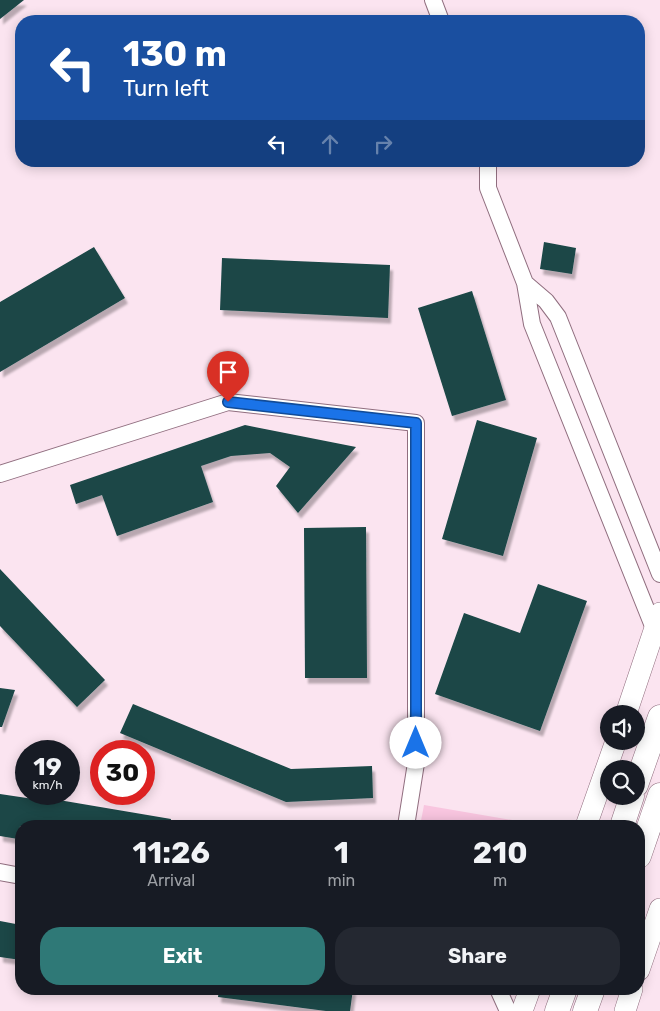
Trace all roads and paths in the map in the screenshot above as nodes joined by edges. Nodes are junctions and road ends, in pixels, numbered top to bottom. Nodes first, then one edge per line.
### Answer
1 (433, 0) edge
2 (439, 15) edge
3 (488, 167) edge
4 (525, 283) junction
5 (0, 474) edge
6 (660, 574) edge
7 (658, 622) edge
8 (629, 705) edge
9 (660, 717) edge
10 (613, 750) edge
11 (645, 760) edge
12 (660, 795) edge
13 (629, 805) edge
14 (407, 820) edge
15 (588, 820) edge
16 (624, 820) edge
17 (645, 839) edge
18 (0, 872) edge
19 (15, 875) edge
20 (660, 909) edge
21 (645, 953) edge
22 (501, 995) edge
23 (528, 995) edge
24 (563, 995) edge
25 (591, 995) edge
26 (630, 995) edge
27 (508, 1011) edge
28 (522, 1011) edge
29 (557, 1011) edge
30 (585, 1011) edge
31 (625, 1011) edge

1 - 2 street
3 - 4 street
4 - 6 street
4 - 7 street
5 - 14 street
7 - 8 main road
9 - 11 highway
10 - 15 main road
12 - 17 highway
13 - 16 highway
18 - 19 street
20 - 21 main road
22 - 27 street
23 - 28 main road
24 - 29 highway
25 - 30 highway
26 - 31 main road

